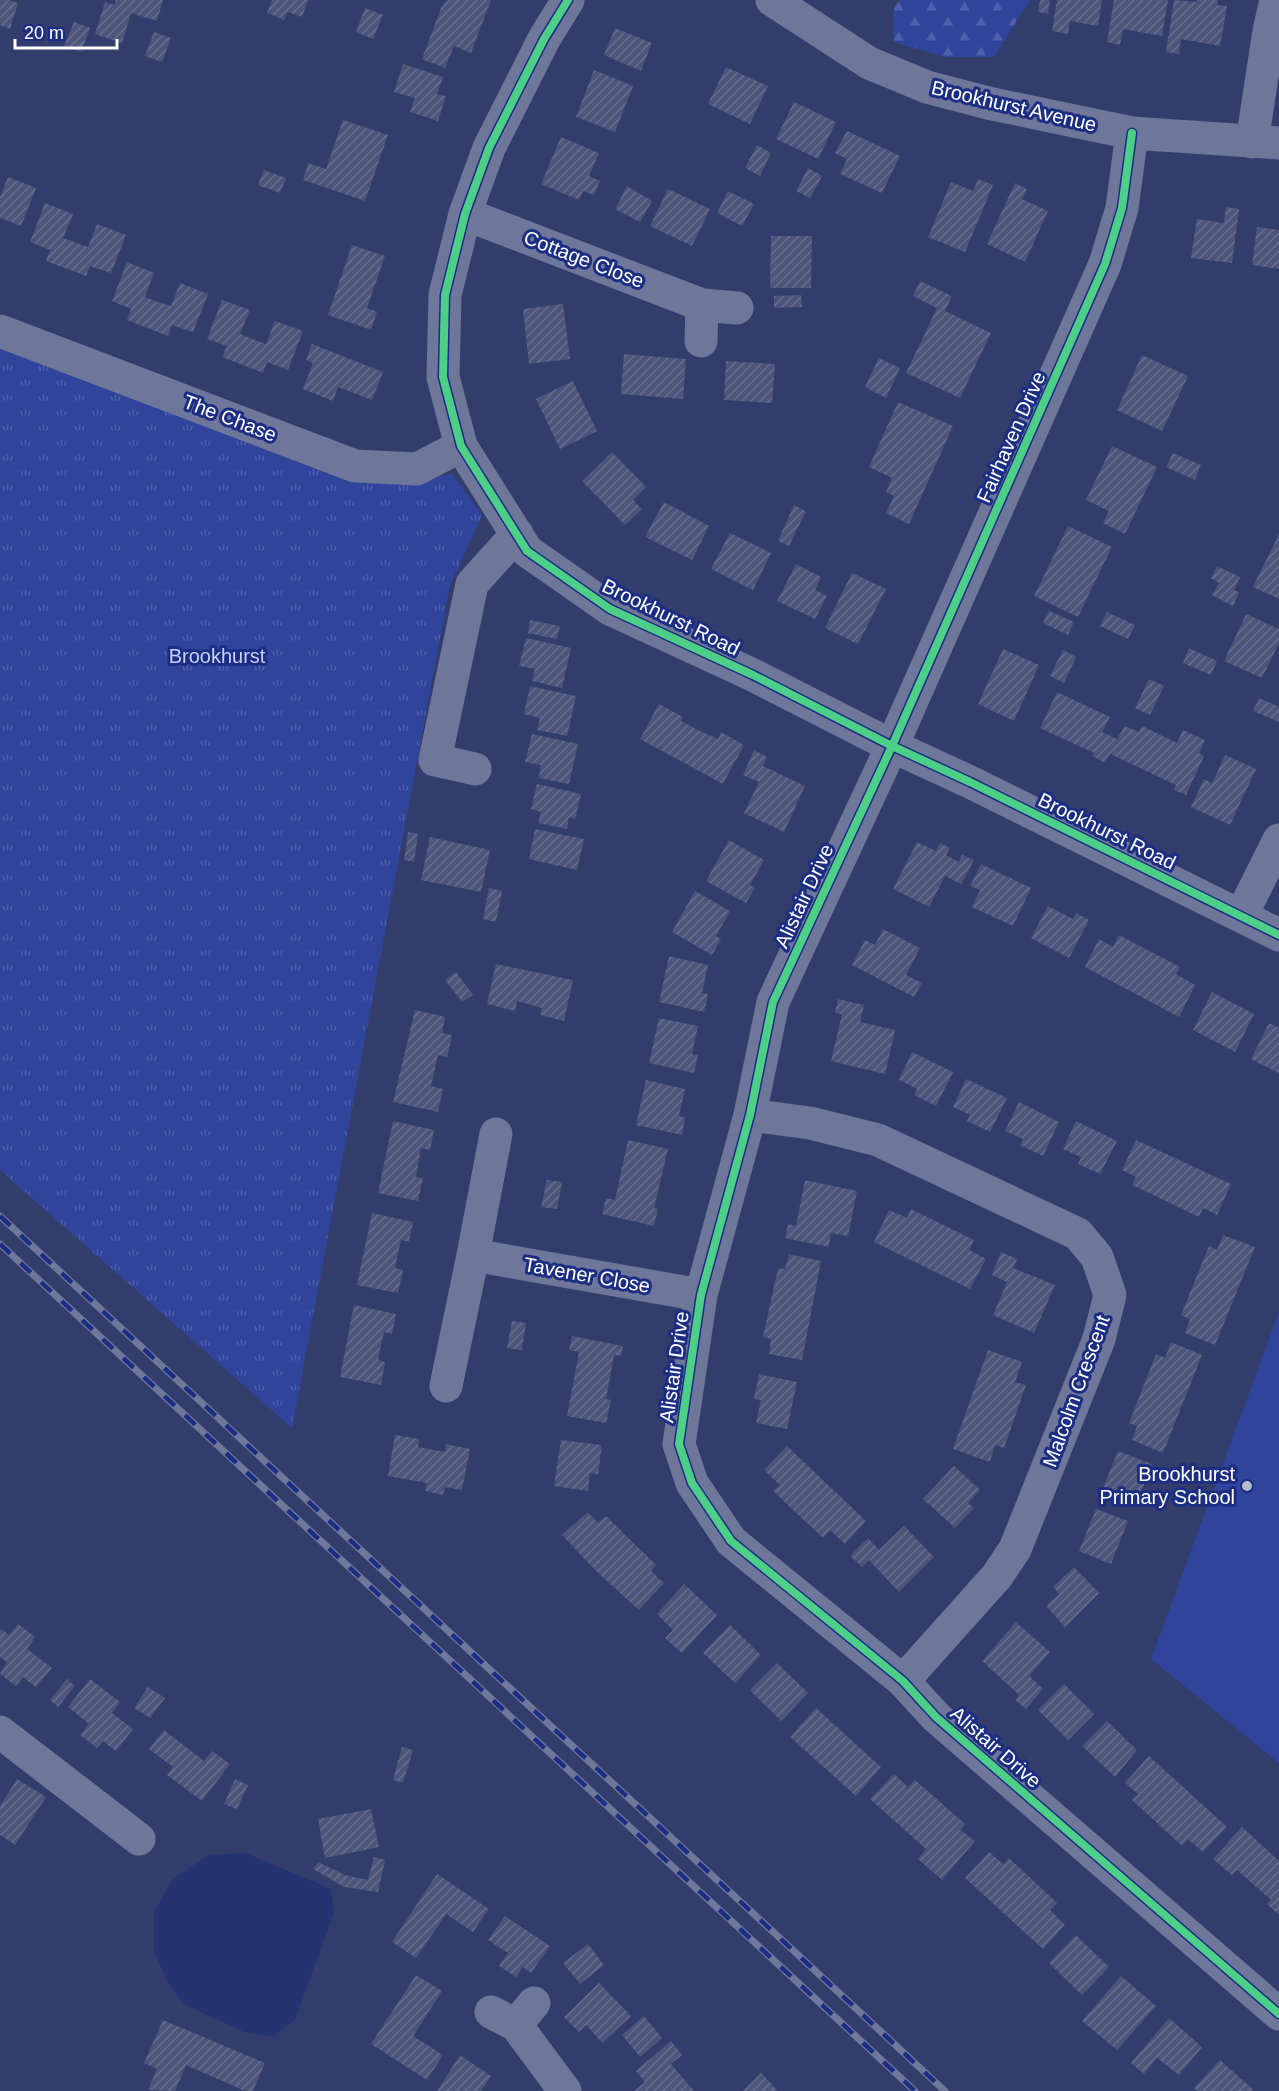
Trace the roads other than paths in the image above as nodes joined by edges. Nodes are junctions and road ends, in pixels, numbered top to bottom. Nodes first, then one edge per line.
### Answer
1 (568, 0) edge
2 (772, 0) edge
3 (1276, 0) edge
4 (1132, 133) junction
5 (1266, 142) edge
6 (465, 213) junction
7 (702, 305) junction
8 (737, 308) dead end
9 (0, 331) edge
10 (701, 341) dead end
11 (461, 446) junction
12 (517, 534) junction
13 (892, 746) junction
14 (474, 769) dead end
15 (1279, 840) edge
16 (1241, 916) junction
17 (1279, 935) edge
18 (750, 1115) junction
19 (496, 1134) dead end
20 (472, 1255) junction
21 (701, 1295) junction
22 (446, 1386) dead end
23 (903, 1681) junction
24 (0, 1732) edge
25 (139, 1839) dead end
26 (514, 2013) dead end
27 (1279, 2014) edge
28 (565, 2091) edge

1 - 6 street, Brookhurst Road
2 - 4 street, Brookhurst Avenue
3 - 5 street
4 - 5 street, Brookhurst Avenue
4 - 13 street, Fairhaven Drive
6 - 7 street, Cottage Close
6 - 11 street, Brookhurst Road
7 - 8 street, Cottage Close
7 - 10 street
9 - 11 street, The Chase
11 - 12 street, Brookhurst Road
12 - 13 street, Brookhurst Road
12 - 14 street
13 - 16 street, Brookhurst Road
13 - 18 street, Alistair Drive
15 - 16 street
16 - 17 street, Brookhurst Road
18 - 21 street, Alistair Drive
18 - 23 street, Malcolm Crescent
19 - 20 street
20 - 21 street, Tavener Close
20 - 22 street
21 - 23 street, Alistair Drive
23 - 27 street, Alistair Drive
24 - 25 street
26 - 28 street

